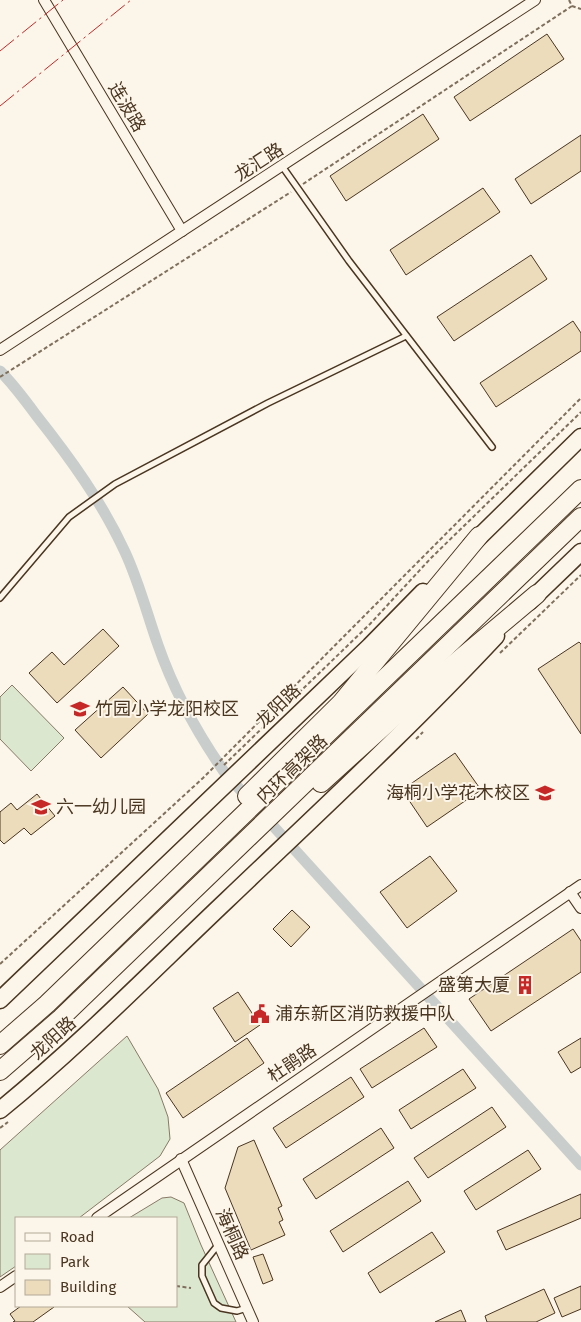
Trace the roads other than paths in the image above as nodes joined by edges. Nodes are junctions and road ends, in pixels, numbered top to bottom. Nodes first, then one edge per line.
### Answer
1 (44, 0) edge
2 (535, 0) edge
3 (282, 166) junction
4 (182, 231) junction
5 (406, 336) junction
6 (0, 350) edge
7 (581, 437) edge
8 (492, 447) dead end
9 (581, 489) edge
10 (581, 517) edge
11 (479, 536) junction
12 (581, 552) edge
13 (537, 594) junction
14 (0, 598) edge
15 (270, 782) junction
16 (291, 804) junction
17 (581, 885) edge
18 (570, 892) junction
19 (581, 908) edge
20 (0, 1000) edge
21 (0, 1045) edge
22 (0, 1071) edge
23 (0, 1110) edge
24 (181, 1159) junction
25 (98, 1217) edge
26 (218, 1244) junction
27 (15, 1277) edge
28 (0, 1287) edge
29 (247, 1308) junction
30 (253, 1322) edge

1 - 4 street, 连波路
2 - 3 street, 龙汇路
3 - 4 street, 龙汇路
3 - 5 lane
4 - 6 street, 龙汇路
5 - 8 lane
5 - 14 lane
7 - 11 main road, 龙阳路
9 - 15 highway, 内环高架路
10 - 16 highway, 内环高架路
11 - 15 highway
11 - 20 main road, 龙阳路
12 - 13 main road, 龙阳路
13 - 16 highway
13 - 23 main road, 龙阳路
15 - 21 highway, 内环高架路
16 - 22 highway, 内环高架路
17 - 18 street, 杜鹃路
18 - 19 street
18 - 24 street, 杜鹃路
24 - 25 street, 杜鹃路
24 - 26 street, 海桐路
26 - 29 street, 海桐路
26 - 29 lane
27 - 28 street
29 - 30 street, 海桐路

